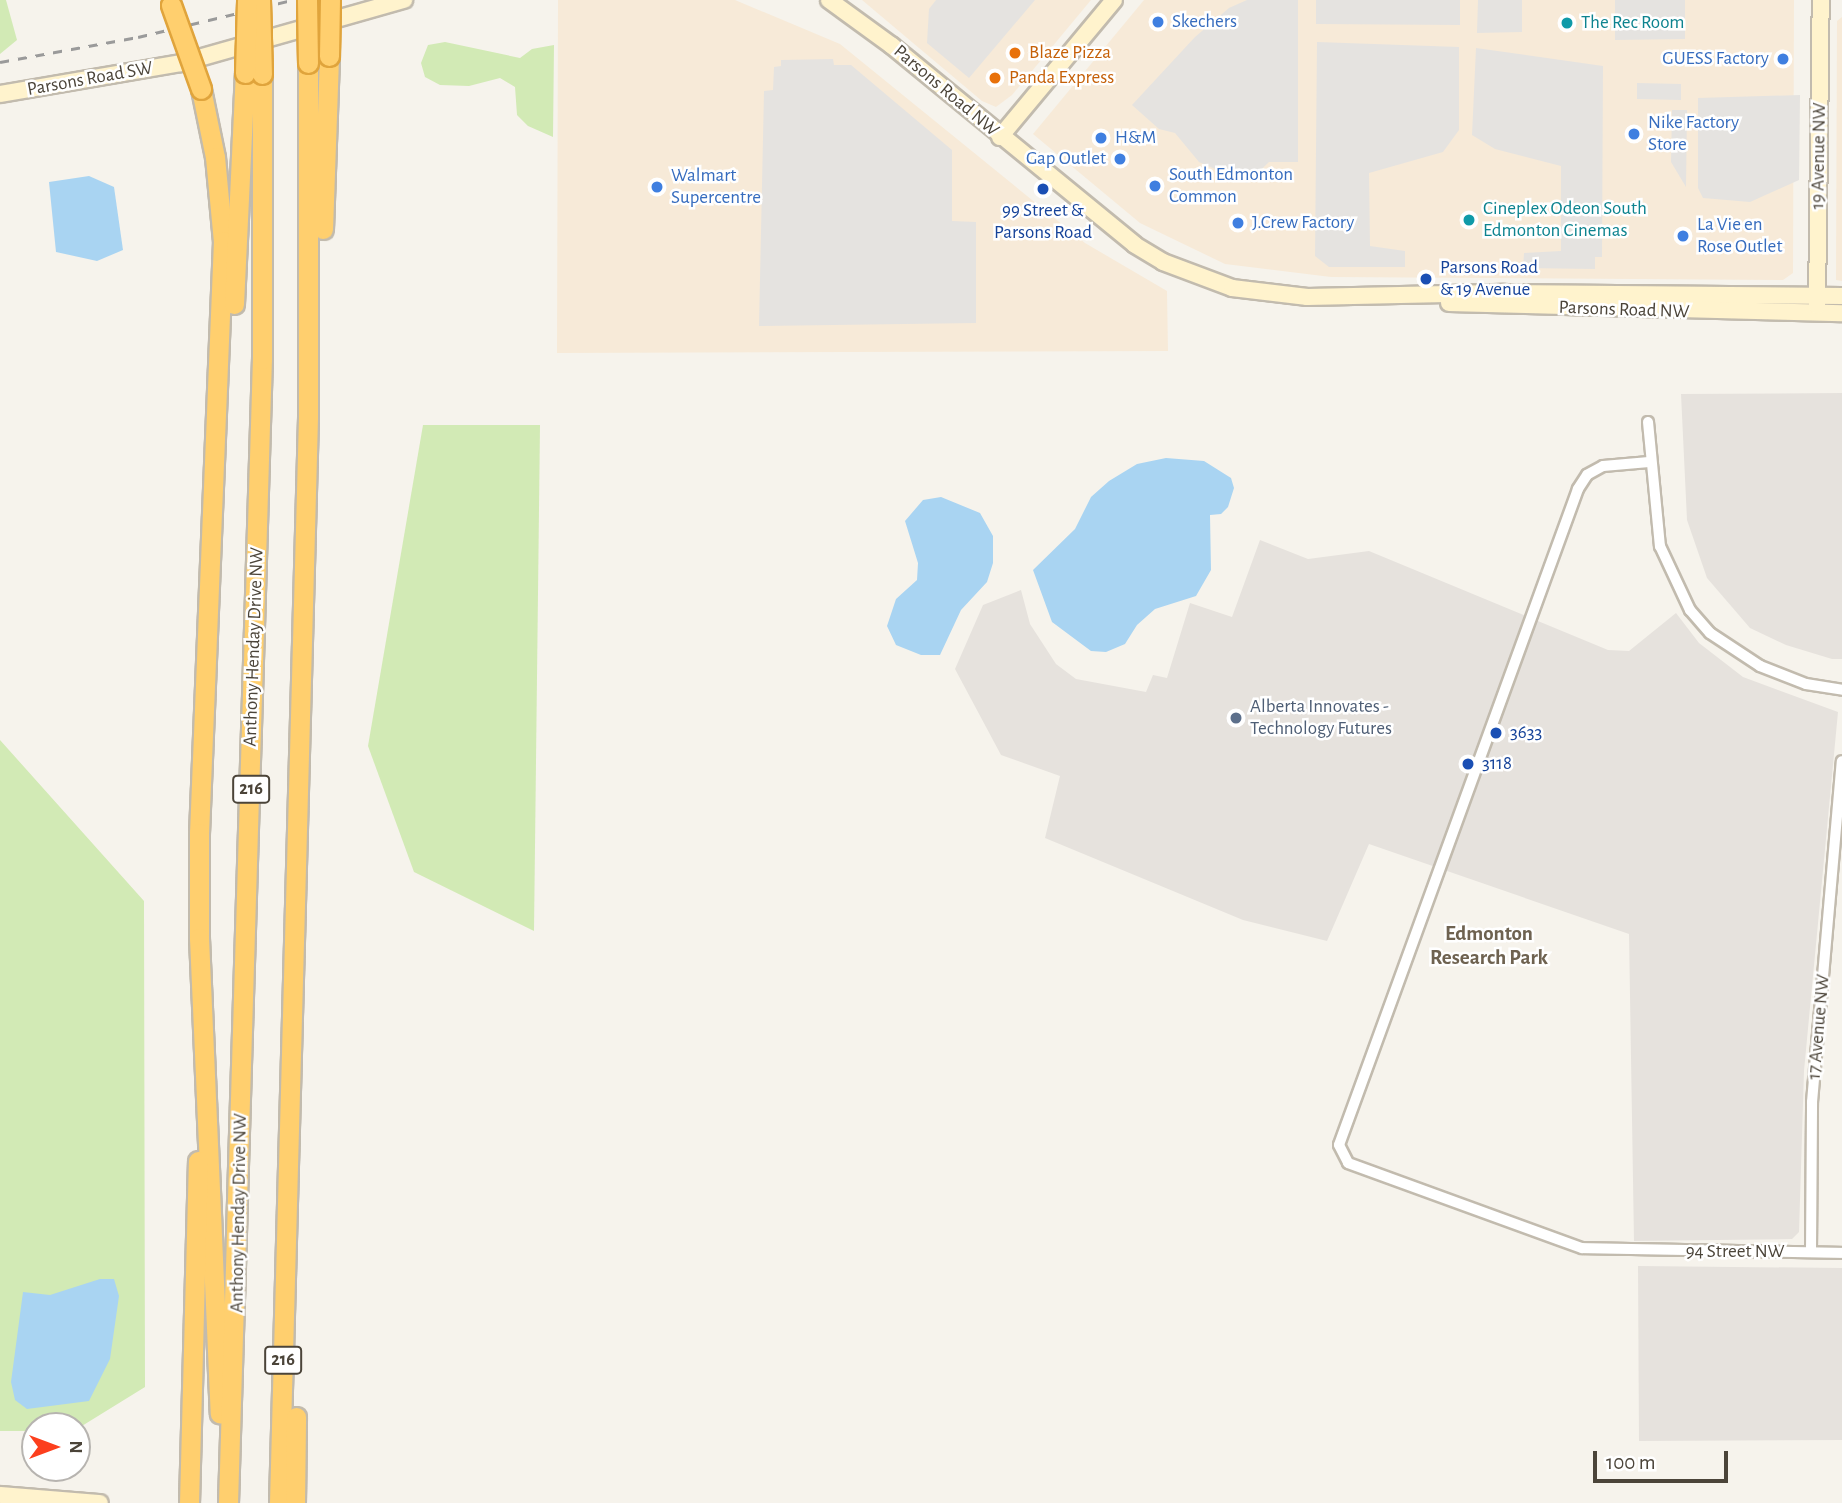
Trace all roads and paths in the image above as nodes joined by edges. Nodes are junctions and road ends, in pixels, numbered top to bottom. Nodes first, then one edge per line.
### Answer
1 (247, 0) edge
2 (260, 0) edge
3 (307, 0) edge
4 (330, 0) edge
5 (404, 0) edge
6 (829, 0) edge
7 (1114, 0) edge
8 (1821, 0) edge
9 (170, 3) edge
10 (254, 73) junction
11 (0, 94) edge
12 (1000, 138) junction
13 (1842, 296) edge
14 (1817, 303) junction
15 (1842, 313) edge
16 (308, 415) junction
17 (1648, 422) dead end
18 (1649, 462) junction
19 (216, 482) junction
20 (1842, 690) edge
21 (1842, 761) edge
22 (204, 1069) junction
23 (286, 1217) junction
24 (1811, 1252) junction
25 (1842, 1252) edge
26 (0, 1495) edge
27 (100, 1503) edge
28 (189, 1503) edge
29 (221, 1503) edge
30 (228, 1503) edge
31 (279, 1503) edge
32 (295, 1503) edge

1 - 10 highway, bridge
2 - 10 highway, Anthony Henday Drive NW / 216, bridge
3 - 16 highway, 216, bridge
4 - 16 highway, bridge
5 - 11 main road, Parsons Road SW
6 - 12 main road, Parsons Road NW
7 - 12 main road
8 - 14 main road, 19 Avenue NW
9 - 19 highway, bridge
10 - 19 highway
10 - 30 highway, Anthony Henday Drive NW / 216
12 - 14 main road, Parsons Road NW
13 - 14 main road, Parsons Road NW
14 - 15 main road, Parsons Road NW
16 - 23 highway, 216
17 - 18 street
18 - 20 street
18 - 24 street, 94 Street NW
19 - 22 highway
21 - 24 street, 17 Avenue NW
22 - 28 highway
22 - 29 highway
23 - 31 highway, 216
23 - 32 highway
24 - 25 street, 94 Street NW
26 - 27 main road

